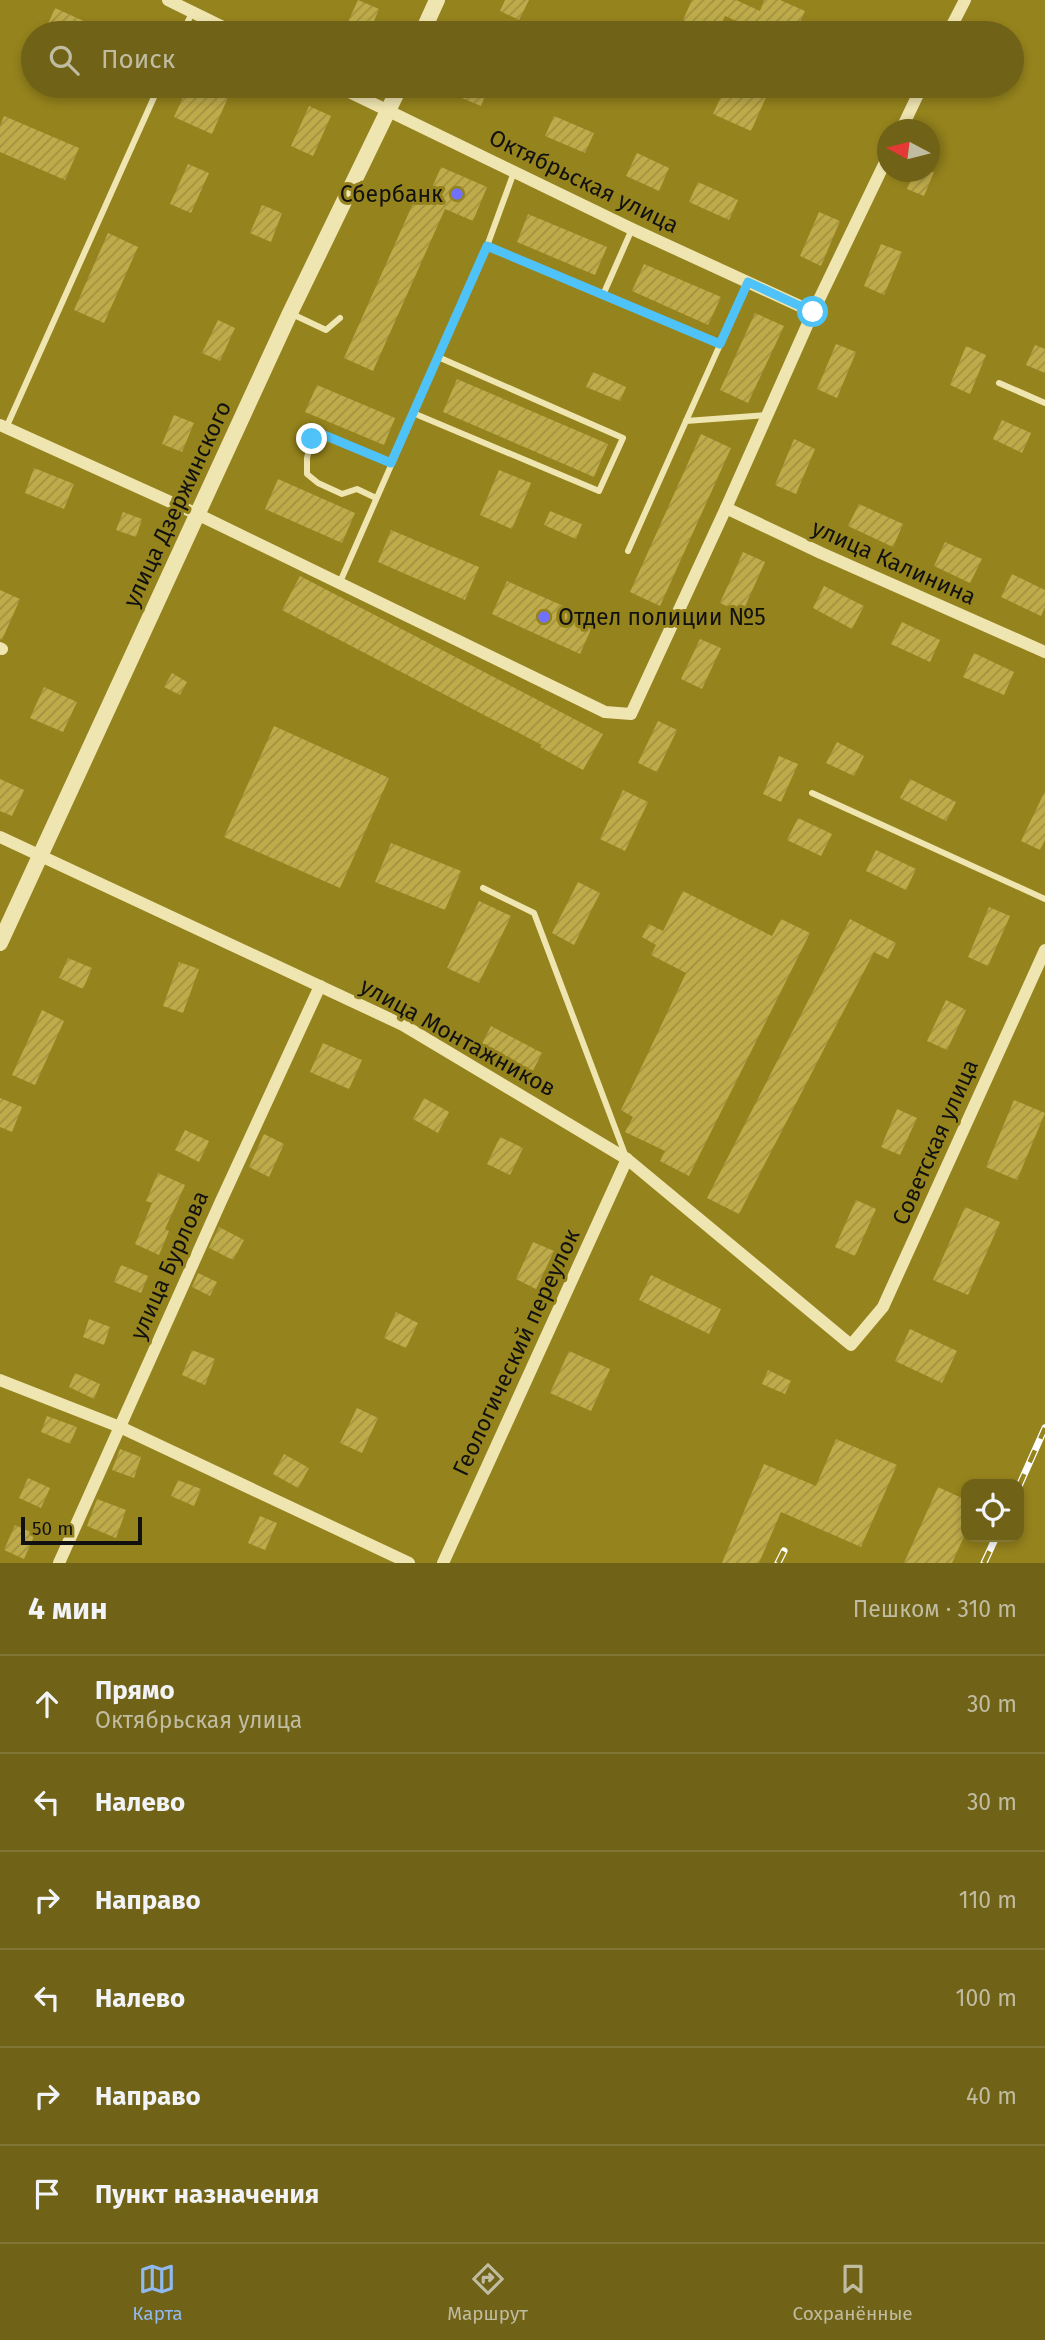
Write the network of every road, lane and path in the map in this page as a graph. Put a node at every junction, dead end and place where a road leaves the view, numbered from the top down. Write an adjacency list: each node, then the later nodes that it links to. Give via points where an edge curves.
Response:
1 (167, 0): 4 (street)
2 (437, 0): 7 (street)
3 (965, 0): 8 (street)
4 (192, 11): 5 (lane); 6 (street)
5 (187, 21)
6 (212, 21)
7 (427, 21)
8 (954, 21)
9 (153, 98): 31 (lane)
10 (361, 98): 13 (street, Октябрьская улица)
11 (394, 98): 13 (street, улица Дзержинского)
12 (916, 98): 14 (street)
13 (388, 112): 15 (street, Октябрьская улица); 22 (street, улица Дзержинского)
14 (906, 119)
15 (515, 171): 17 (street, Октябрьская улица); 18 (lane)
16 (877, 177): 21 (street)
17 (632, 229): 19 (street, Октябрьская улица); 20 (lane)
18 (487, 246): 20 (lane); 25 (lane)
19 (748, 282): 21 (street, Октябрьская улица); 24 (lane)
20 (603, 295): 24 (lane)
21 (813, 312): 29 (street)
22 (290, 313): 23 (lane, via 326,330); 35 (street, улица Дзержинского)
23 (340, 318)
24 (720, 344): 30 (lane)
25 (438, 358): 28 (lane); 28 (lane, via 623,438 599,491)
26 (999, 383): 27 (lane)
27 (1045, 403)
28 (413, 413): 32 (lane)
29 (766, 415): 30 (lane); 34 (street)
30 (686, 421): 36 (lane)
31 (3, 426): 35 (street)
32 (391, 463): 33 (lane); 33 (lane, via 324,435 312,439 307,474 342,494 357,489)
33 (376, 498): 37 (lane)
34 (726, 508): 37 (street, via 631,714 605,712); 38 (street, улица Калинина)
35 (197, 514): 37 (street); 41 (street, улица Дзержинского)
36 (628, 551)
37 (340, 582)
38 (1045, 652)
39 (812, 793): 43 (lane)
40 (0, 837): 41 (street, улица Монтажников)
41 (41, 855): 44 (street, улица Дзержинского); 46 (street, улица Монтажников)
42 (483, 888): 47 (lane, via 534,913)
43 (1045, 899)
44 (0, 943)
45 (1045, 950): 48 (street, Советская улица, via 883,1307)
46 (320, 986): 47 (street, улица Монтажников, via 403,1025); 50 (street, улица Бурлова)
47 (627, 1159): 48 (street, улица Монтажников); 53 (street, Геологический переулок)
48 (851, 1345)
49 (0, 1380): 50 (street)
50 (120, 1427): 51 (street, улица Бурлова); 52 (street)
51 (59, 1563)
52 (409, 1563)
53 (443, 1563)

